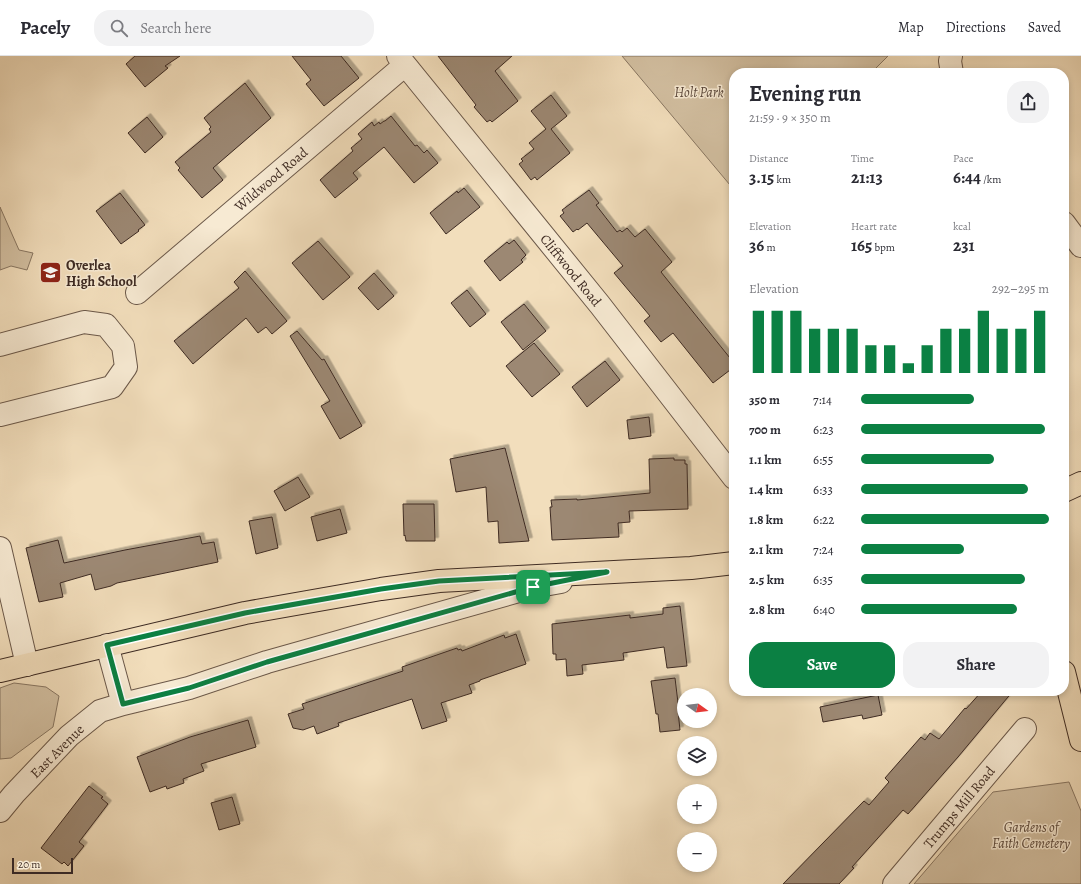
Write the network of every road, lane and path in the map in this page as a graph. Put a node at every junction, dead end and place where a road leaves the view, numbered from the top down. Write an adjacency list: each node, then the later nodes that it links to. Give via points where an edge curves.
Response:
1 (951, 56): 3 (street)
2 (401, 60): 6 (street, Wildwood Road); 9 (street, Cliffwood Road, via 600,305)
3 (951, 68)
4 (1069, 230): 5 (street)
5 (1081, 246)
6 (137, 293)
7 (0, 345): 8 (street, via 84,322 106,325 124,346 126,367 112,387)
8 (0, 415)
9 (729, 472)
10 (1081, 483): 11 (main road)
11 (1069, 489)
12 (0, 548): 16 (street)
13 (729, 564): 14 (main road)
14 (607, 572): 15 (main road, via 439,581 381,589 245,613); 19 (street, East Avenue, via 533,587 267,662 189,688)
15 (107, 645): 16 (main road); 19 (street)
16 (27, 665): 17 (main road)
17 (0, 671)
18 (1069, 692): 21 (main road)
19 (123, 704): 22 (street, East Avenue, via 100,710 69,736)
20 (1025, 729): 23 (street, Trumps Mill Road)
21 (1081, 740)
22 (0, 811)
23 (894, 884)

